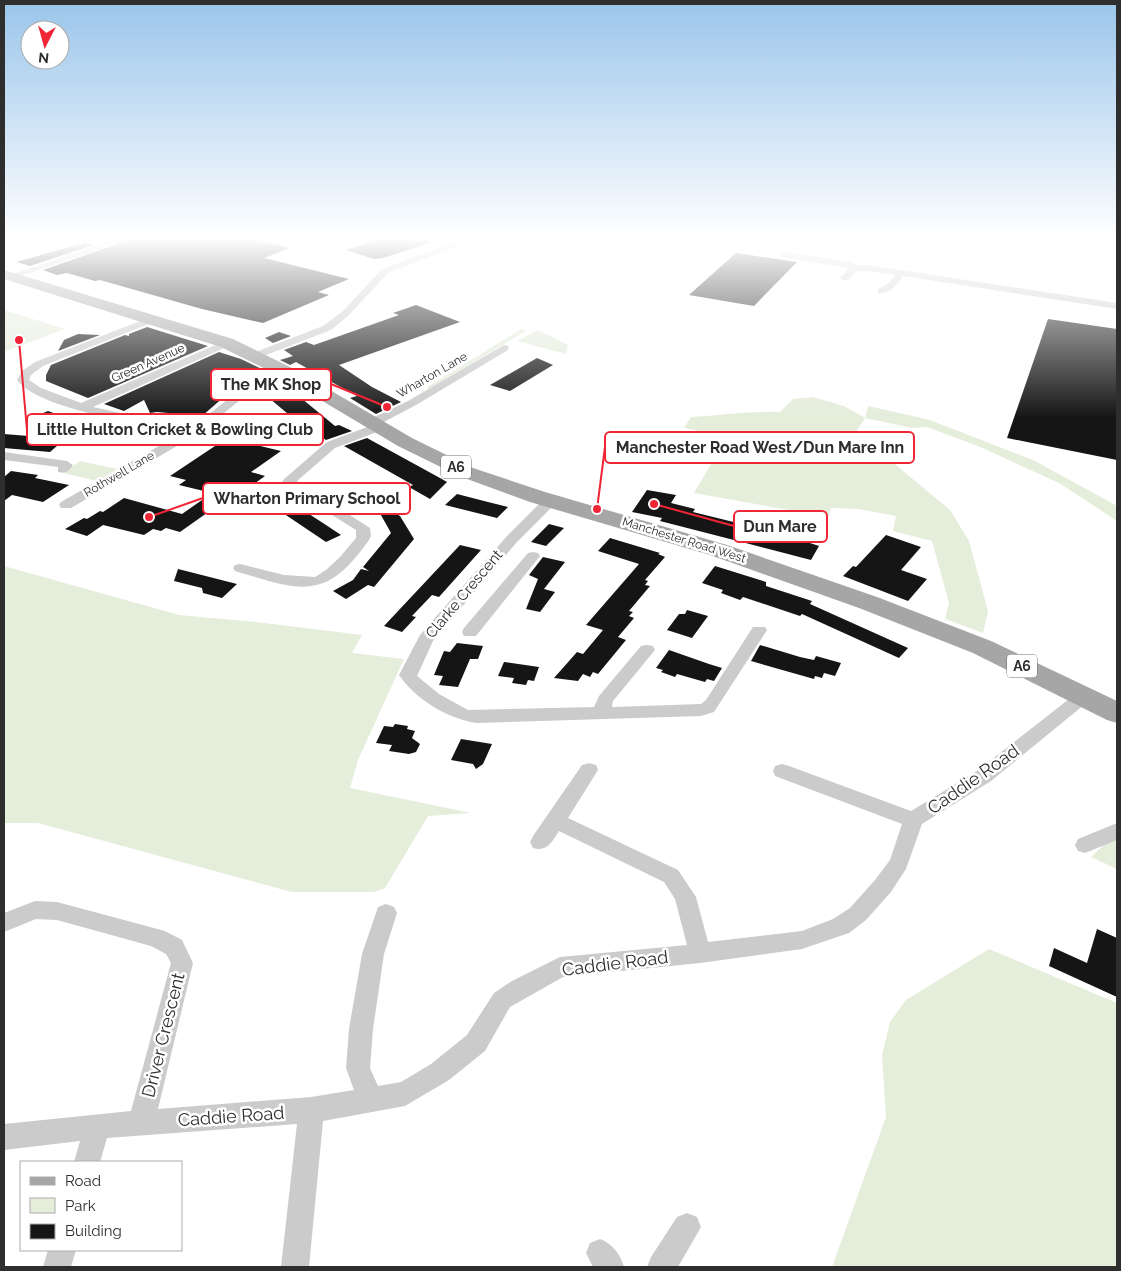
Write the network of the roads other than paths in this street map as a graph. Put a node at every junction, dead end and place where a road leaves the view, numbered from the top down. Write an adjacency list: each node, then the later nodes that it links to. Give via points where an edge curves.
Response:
1 (88, 299): 5 (main road, Manchester Road West / A6)
2 (359, 299): 8 (street, via 328,328)
3 (1073, 299): 4 (street)
4 (1117, 306)
5 (153, 319): 6 (main road, Manchester Road West / A6); 10 (street, via 48,360 26,373 23,380 28,386)
6 (227, 343): 8 (main road, Manchester Road West / A6); 10 (street, Green Avenue)
7 (504, 348): 11 (street, Wharton Lane)
8 (258, 356): 11 (main road, Manchester Road West / A6)
9 (245, 391): 12 (street, Rothwell Lane)
10 (80, 408): 12 (street)
11 (375, 425): 15 (main road, Manchester Road West / A6, via 454,467); 18 (street, Wharton Lane, via 332,445 289,482 363,528 362,540 332,572 321,580 305,583)
12 (197, 429): 16 (street, Rothwell Lane)
13 (4, 456): 14 (street, via 67,465)
14 (62, 469)
15 (550, 500): 19 (street, Clarke Crescent); 21 (main road, Manchester Road West / A6, via 752,561)
16 (66, 505)
17 (532, 556): 20 (street)
18 (240, 568)
19 (473, 584): 20 (street); 26 (street, Clarke Crescent, via 426,639 408,675 418,687 464,715 476,717)
20 (503, 591): 23 (street)
21 (924, 625): 25 (main road, A6, via 982,647)
22 (759, 630): 26 (street, Clarke Crescent, via 708,708)
23 (470, 632)
24 (646, 650): 26 (street, via 605,700)
25 (1084, 696): 27 (main road, A6); 30 (street, Caddie Road, via 984,776)
26 (602, 713)
27 (1117, 713)
28 (589, 770): 31 (street)
29 (782, 771): 30 (street)
30 (914, 820): 37 (street, Caddie Road, via 899,863 858,914 841,926 802,940)
31 (556, 821): 33 (street); 37 (street, via 671,876 685,897)
32 (1117, 831): 34 (street)
33 (540, 842)
34 (1085, 845)
35 (386, 913): 38 (street, via 373,954 361,1029 358,1068)
36 (4, 923): 40 (street, Driver Crescent, via 35,910 57,911 157,938 174,947 182,963)
37 (700, 953): 38 (street, Caddie Road, via 560,967 502,1000 476,1043 440,1072 405,1094)
38 (370, 1100): 39 (street, Caddie Road)
39 (311, 1110): 40 (street, Caddie Road); 47 (street)
40 (141, 1123): 41 (street, Caddie Road)
41 (97, 1126): 42 (street, Caddie Road); 43 (street)
42 (4, 1137)
43 (87, 1161)
44 (688, 1227): 48 (street)
45 (62, 1251): 46 (street)
46 (57, 1267)
47 (295, 1267)
48 (661, 1267)

